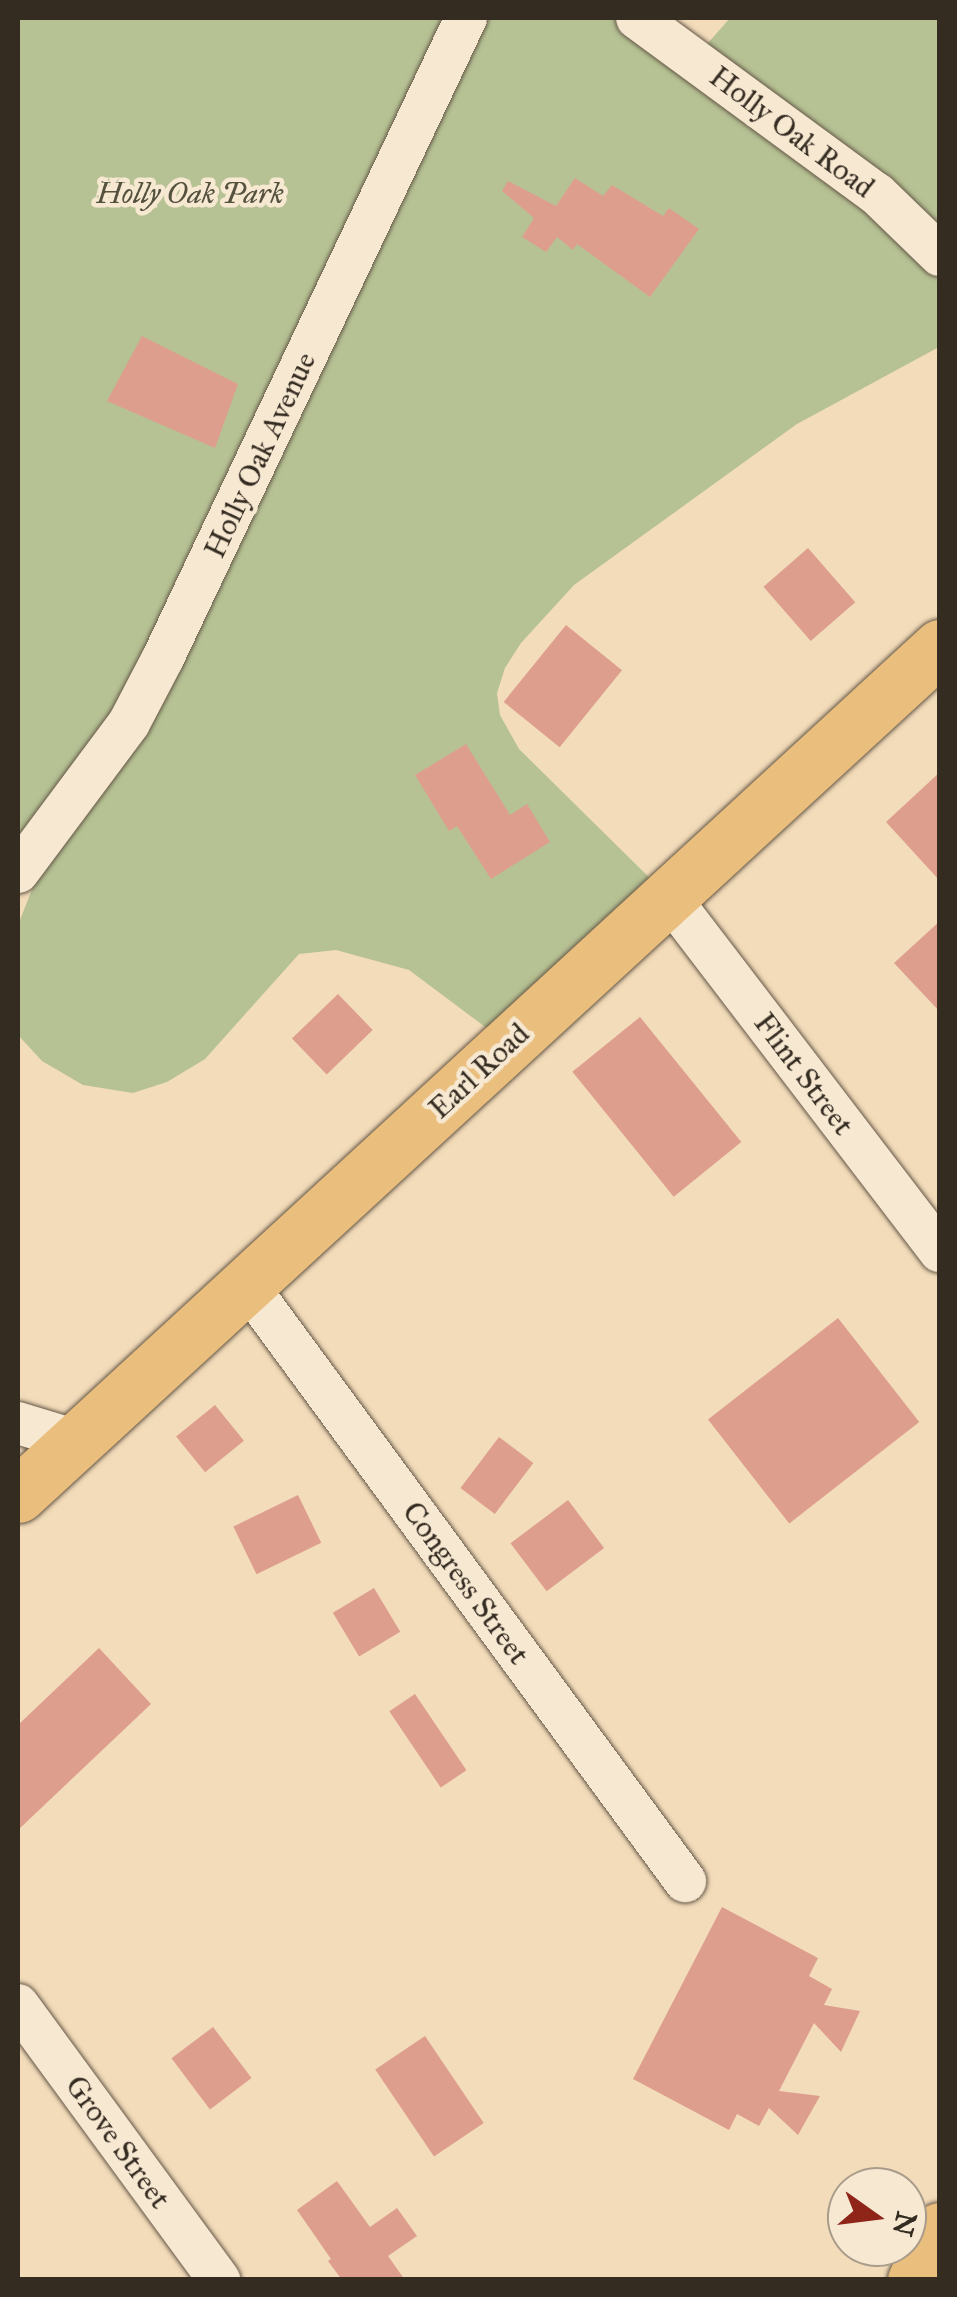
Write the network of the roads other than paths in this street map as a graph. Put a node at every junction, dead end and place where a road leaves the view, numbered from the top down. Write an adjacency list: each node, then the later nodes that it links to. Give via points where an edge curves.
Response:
1 (466, 18): 5 (street, Holly Oak Avenue, via 164,658 129,723)
2 (637, 18): 3 (street, Holly Oak Road, via 877,194)
3 (940, 255)
4 (940, 648): 6 (main road, Earl Road)
5 (18, 872)
6 (669, 897): 7 (street, Flint Street); 8 (main road, Earl Road)
7 (940, 1251)
8 (246, 1285): 10 (main road, Earl Road); 12 (street, Congress Street)
9 (18, 1423): 10 (street)
10 (77, 1441): 11 (main road, Earl Road)
11 (18, 1495)
12 (685, 1881)
13 (18, 2005): 15 (street, Grove Street)
14 (940, 2230): 16 (main road)
15 (220, 2280)
16 (916, 2280)

